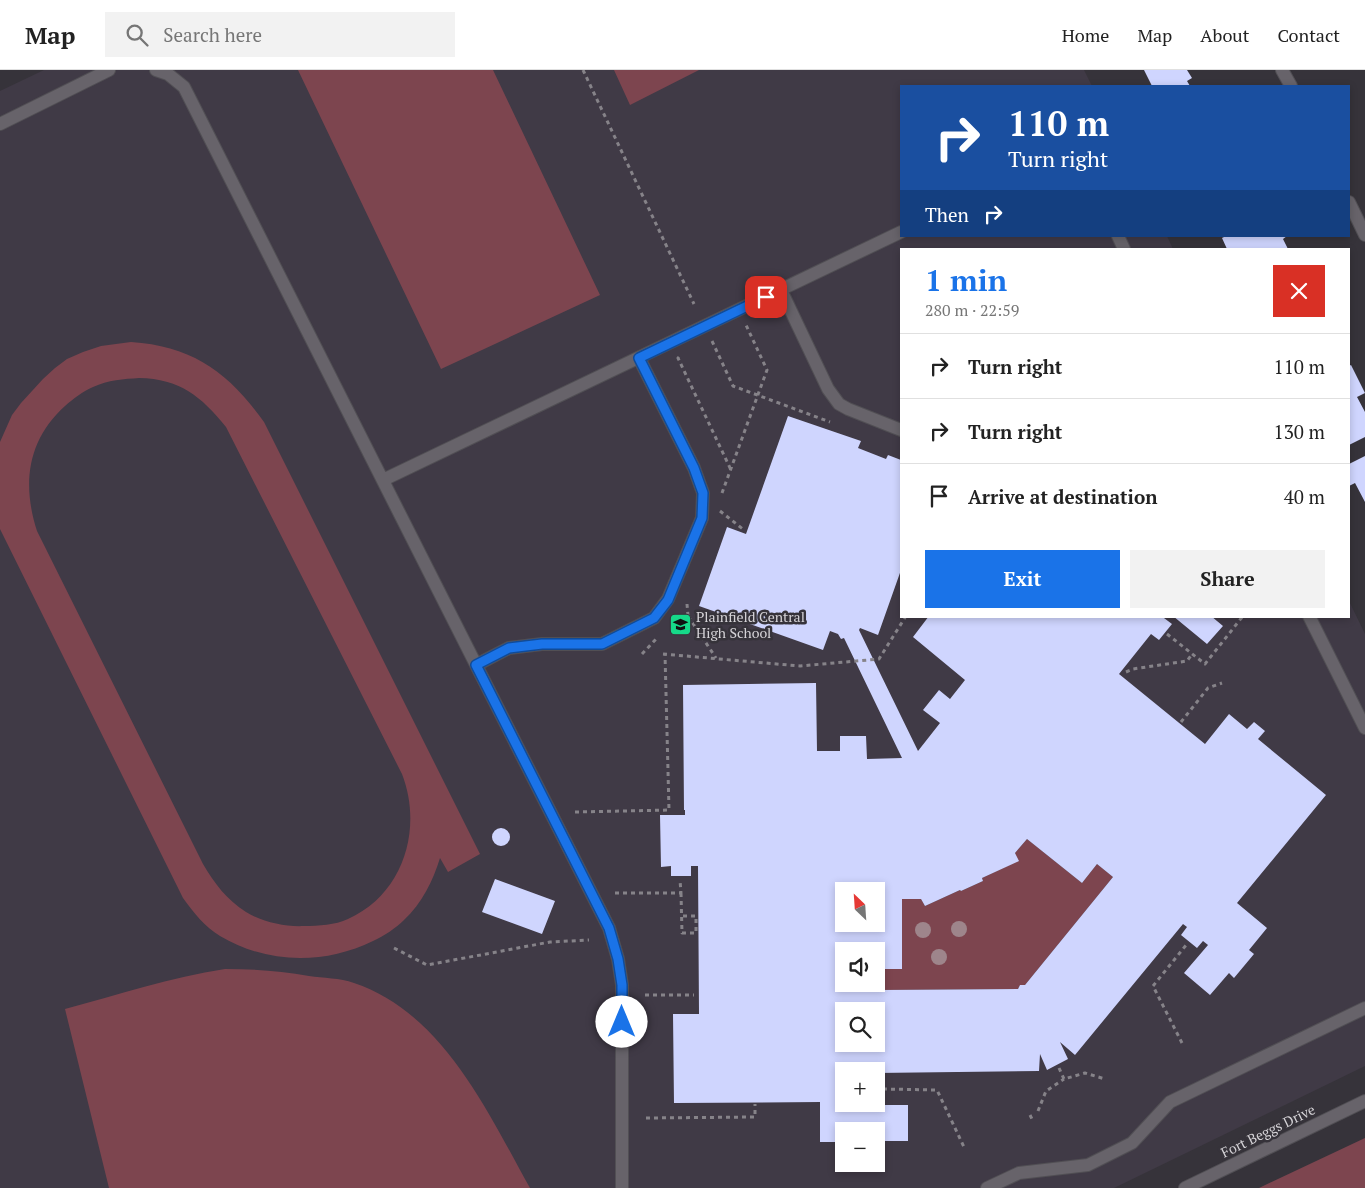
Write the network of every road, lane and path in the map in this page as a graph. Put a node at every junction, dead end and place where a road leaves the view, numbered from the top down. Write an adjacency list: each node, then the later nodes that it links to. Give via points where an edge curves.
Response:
1 (109, 70): 6 (street)
2 (156, 70): 22 (street, via 168,74 184,87)
3 (583, 70): 11 (path)
4 (1282, 70): 5 (street)
5 (1290, 85)
6 (0, 124)
7 (1350, 204): 9 (street)
8 (900, 232): 10 (street)
9 (1365, 235)
10 (781, 290): 17 (street); 20 (street, via 828,389 839,404)
11 (694, 304)
12 (746, 325): 18 (path, via 767,370)
13 (708, 334): 15 (path)
14 (720, 338): 15 (path)
15 (712, 342): 18 (path, via 733,386)
16 (687, 354): 21 (path, via 678,358)
17 (639, 358): 22 (street); 37 (street, via 694,468 703,493 702,518 668,600 654,618 602,644 542,644 509,648)
18 (758, 396): 19 (path); 21 (path)
19 (833, 423)
20 (900, 430)
21 (731, 470): 23 (path)
22 (383, 480): 37 (street)
23 (722, 494)
24 (717, 509): 25 (path)
25 (744, 530)
26 (687, 596): 27 (path)
27 (688, 616): 31 (path); 36 (path)
28 (905, 618): 36 (path, via 879,659 800,666)
29 (1241, 618): 35 (path, via 1205,664)
30 (1310, 618): 41 (street)
31 (668, 626)
32 (662, 633): 34 (path)
33 (1167, 634): 35 (path)
34 (642, 654)
35 (1192, 654): 38 (path, via 1187,661)
36 (716, 659): 42 (path, via 664,654 669,810)
37 (476, 665): 65 (street, via 609,928 618,959 622,985)
38 (1126, 672)
39 (1222, 683): 40 (path, via 1208,688)
40 (1181, 722)
41 (1365, 728)
42 (575, 812)
43 (680, 880): 45 (path)
44 (615, 893): 45 (path)
45 (681, 893): 46 (path)
46 (682, 916): 46 (path, via 682,933 696,932 696,916)
47 (589, 940): 49 (path, via 550,942 427,965)
48 (1187, 944): 53 (path, via 1153,986)
49 (394, 948)
50 (645, 995): 51 (path)
51 (694, 995)
52 (1365, 1008): 66 (street, via 1170,1102 1132,1143 1088,1165 1018,1173)
53 (1182, 1043)
54 (1059, 1068): 55 (path)
55 (1064, 1079): 56 (path, via 1085,1073); 60 (path, via 1046,1091)
56 (1105, 1079)
57 (885, 1089): 64 (path, via 937,1090)
58 (1365, 1101): 67 (street, Fort Beggs Drive)
59 (755, 1104): 62 (path, via 755,1117)
60 (1038, 1111)
61 (1030, 1115): 63 (path)
62 (646, 1118)
63 (1032, 1119)
64 (964, 1146)
65 (622, 1188)
66 (987, 1188)
67 (1185, 1188)

